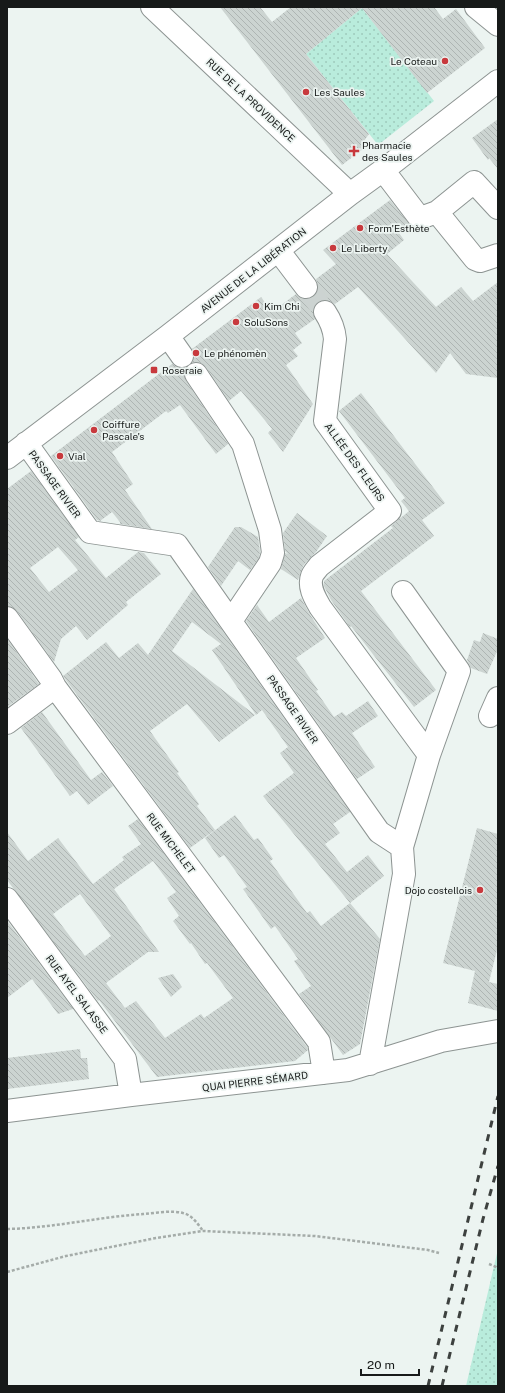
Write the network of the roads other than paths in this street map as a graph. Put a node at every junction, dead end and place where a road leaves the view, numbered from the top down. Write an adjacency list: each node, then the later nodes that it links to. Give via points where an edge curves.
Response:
1 (152, 7): 6 (street, RUE DE LA PROVIDENCE)
2 (476, 7): 3 (street)
3 (498, 24)
4 (498, 81): 5 (street, AVENUE DE LA LIBÉRATION)
5 (383, 170): 6 (street, AVENUE DE LA LIBÉRATION); 8 (street, via 418,216 423,217)
6 (350, 194): 9 (street, AVENUE DE LA LIBÉRATION)
7 (498, 208): 8 (street, via 474,182)
8 (437, 212): 10 (street, via 475,259 480,261)
9 (278, 250): 11 (street); 13 (street, AVENUE DE LA LIBÉRATION)
10 (498, 255)
11 (306, 287)
12 (325, 312): 23 (street, ALLÉE DES FLEURS, via 334,327 335,339 325,421 390,511 319,566 312,577 313,594)
13 (168, 336): 14 (street); 16 (street, AVENUE DE LA LIBÉRATION)
14 (182, 356)
15 (196, 374): 20 (street, via 243,444 270,530 273,553 270,564)
16 (26, 444): 17 (street, AVENUE DE LA LIBÉRATION); 20 (street, PASSAGE RIVIER, via 90,532 177,545)
17 (7, 458)
18 (403, 592): 23 (street, via 459,671)
19 (7, 618): 21 (street, RUE MICHELET)
20 (231, 621): 24 (street, PASSAGE RIVIER, via 379,832)
21 (55, 687): 22 (street); 28 (street, RUE MICHELET, via 320,1042)
22 (7, 723)
23 (429, 755): 24 (street)
24 (402, 847): 27 (street, via 404,874)
25 (7, 900): 29 (street, RUE AYEL SALASSE, via 125,1059)
26 (498, 1031): 27 (street, QUAI PIERRE SÉMARD, via 441,1041)
27 (370, 1064): 28 (street, QUAI PIERRE SÉMARD)
28 (324, 1073): 29 (street, QUAI PIERRE SÉMARD)
29 (131, 1095): 30 (street, QUAI PIERRE SÉMARD)
30 (7, 1111)

